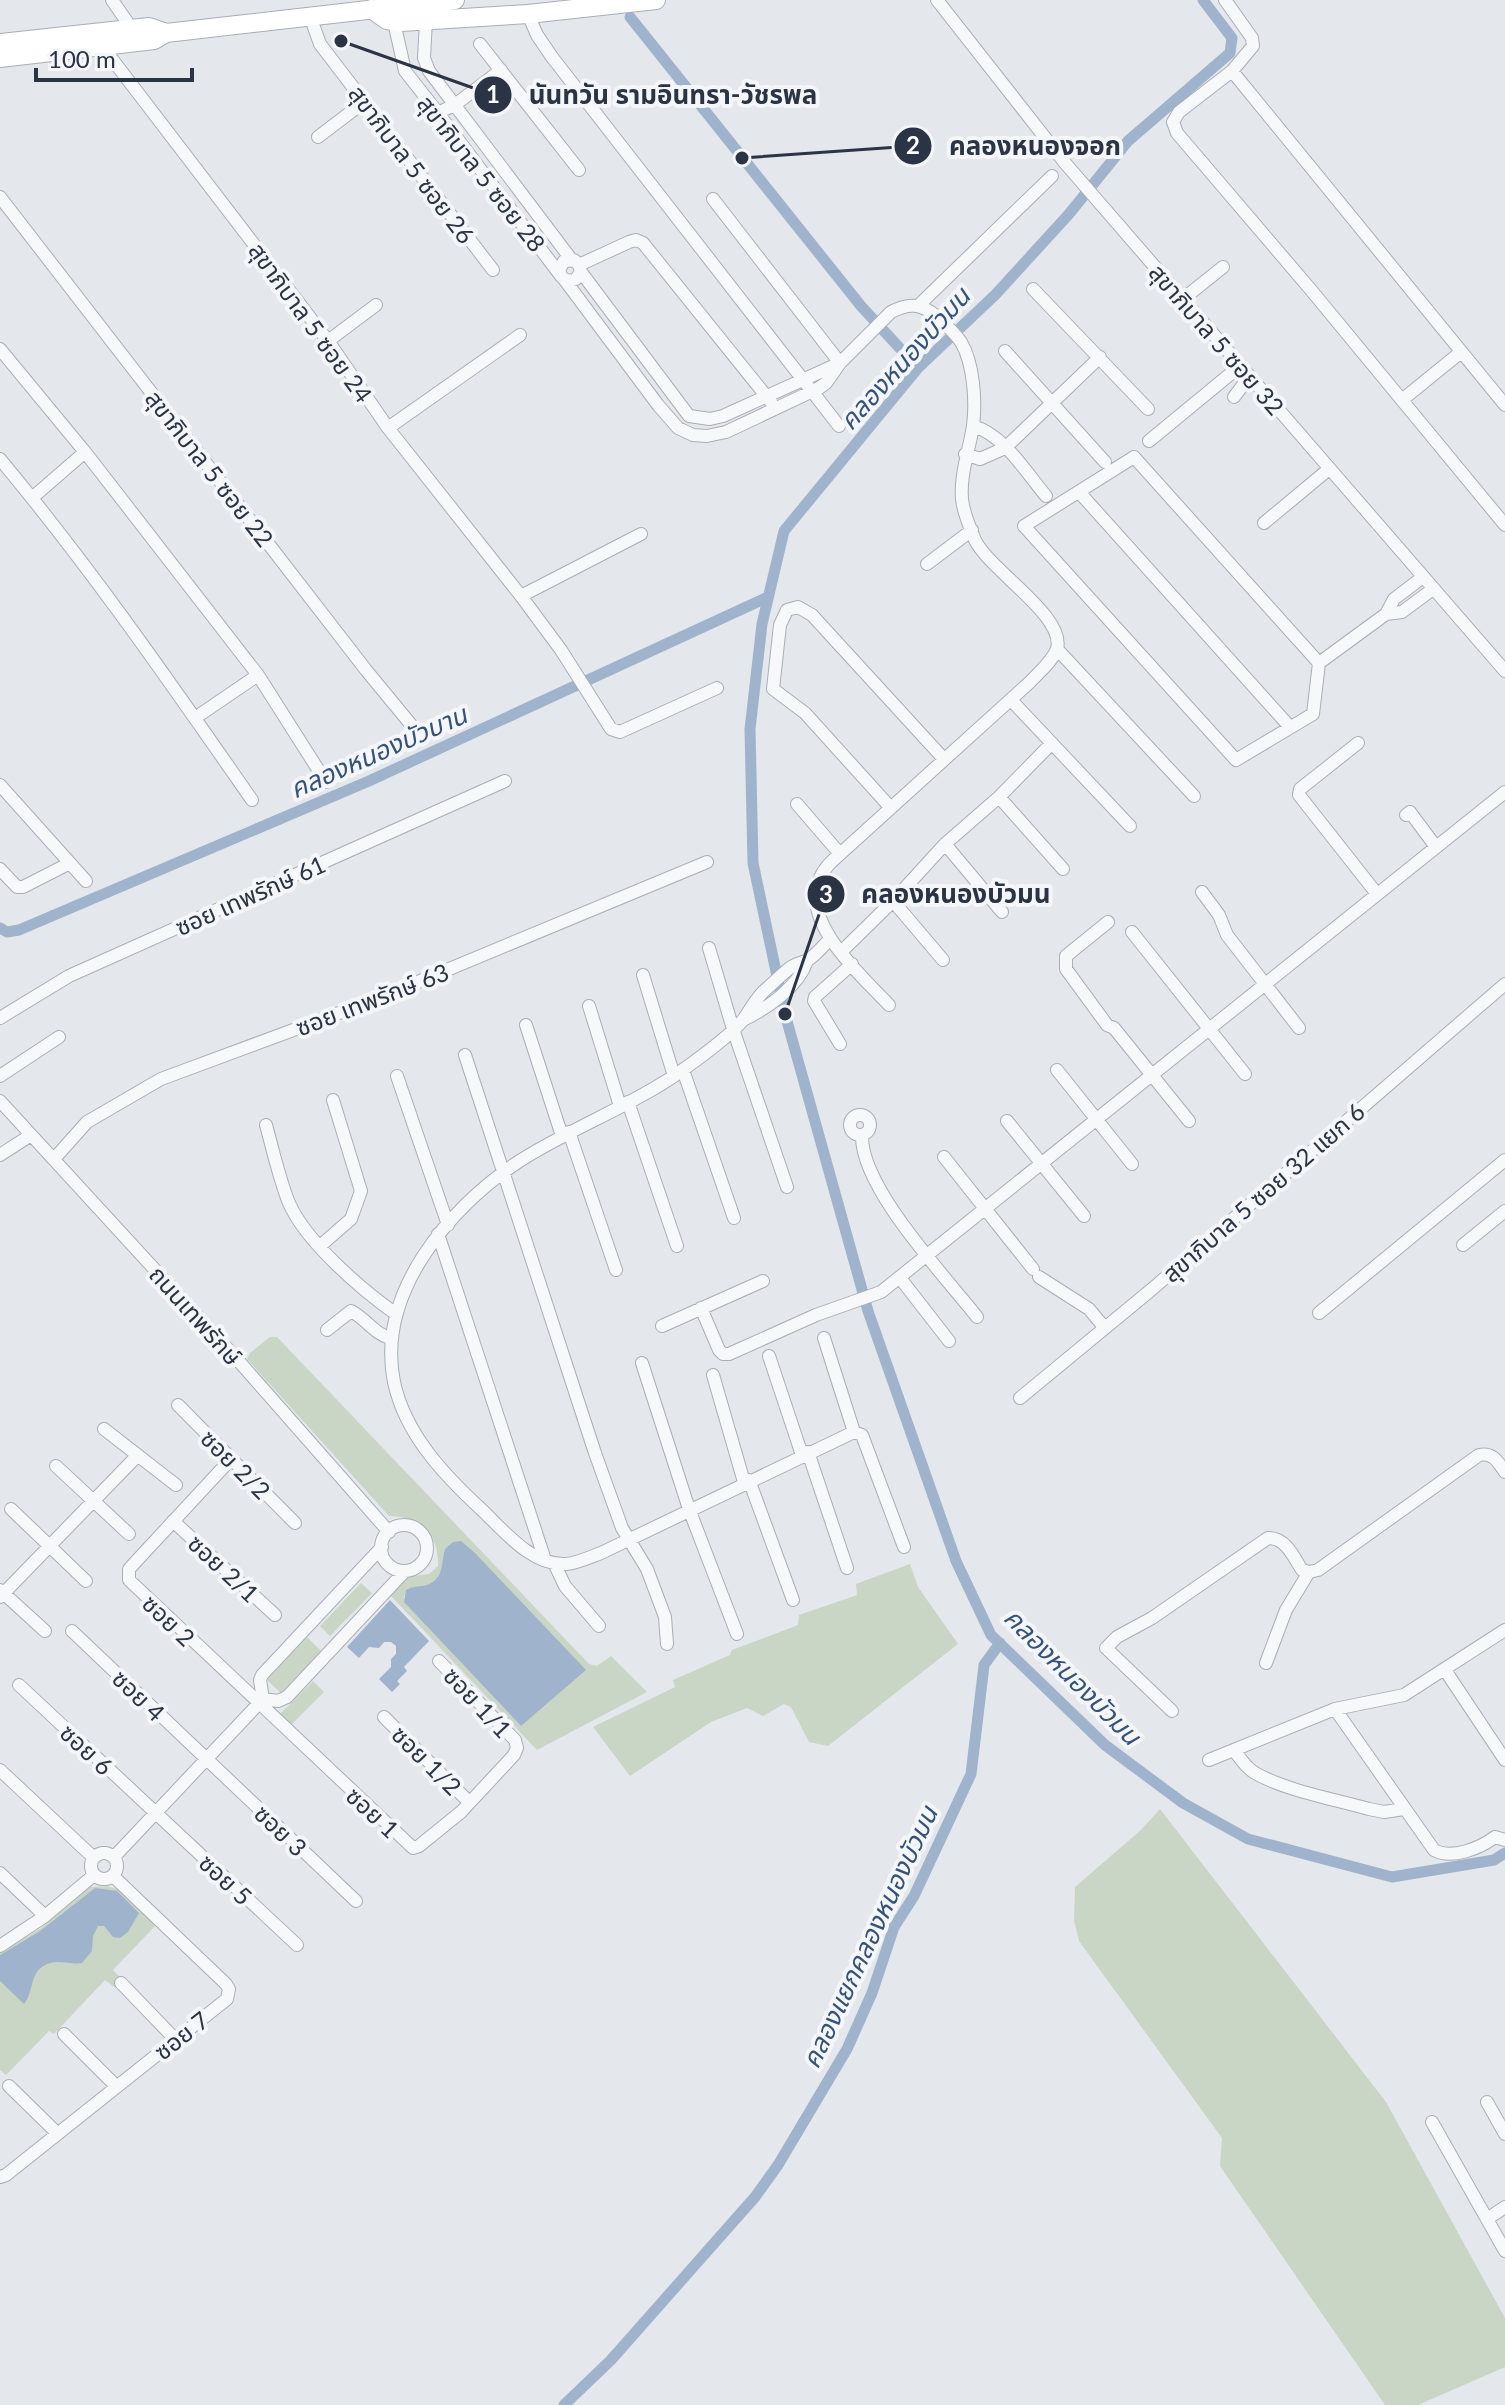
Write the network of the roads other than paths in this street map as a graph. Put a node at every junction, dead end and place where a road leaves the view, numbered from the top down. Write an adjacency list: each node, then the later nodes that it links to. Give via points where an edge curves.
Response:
1 (112, 0): 10 (street)
2 (455, 0): 6 (main road)
3 (656, 0): 7 (main road)
4 (937, 0): 31 (street, สุขาภิบาล 5 ซอย 32, via 1082,183)
5 (1225, 0): 17 (street, via 1254,43)
6 (364, 9): 8 (main road); 9 (main road); 20 (street, สุขาภิบาล 5 ซอย 28)
7 (528, 14): 9 (main road); 43 (street, via 552,57)
8 (310, 16): 11 (main road); 18 (street, สุขาภิบาล 5 ซอย 26, via 320,44)
9 (426, 20): 19 (street, สุขาภิบาล 5 ซอย 28, via 424,58)
10 (132, 29): 11 (main road); 12 (main road)
11 (166, 33): 14 (main road, via 154,40)
12 (0, 43)
13 (480, 44): 16 (street)
14 (102, 46): 15 (main road); 35 (street, สุขาภิบาล 5 ซอย 24)
15 (0, 58)
16 (501, 70): 19 (street); 22 (street)
17 (1232, 71): 38 (street); 49 (street, via 1179,112 1173,122 1177,133)
18 (364, 102): 21 (street); 28 (street, สุขาภิบาล 5 ซอย 26)
19 (456, 104): 20 (street); 26 (street, สุขาภิบาล 5 ซอย 28)
20 (438, 113): 29 (street, สุขาภิบาล 5 ซอย 28)
21 (318, 137)
22 (579, 170)
23 (1052, 176): 33 (street)
24 (0, 197): 85 (street, สุขาภิบาล 5 ซอย 22)
25 (713, 199): 40 (street)
26 (577, 265): 29 (street, via 574,280); 46 (street, สุขาภิบาล 5 ซอย 28); 47 (street, via 629,242 643,243)
27 (1223, 267): 31 (street)
28 (493, 270)
29 (562, 278): 51 (street, สุขาภิบาล 5 ซอย 28)
30 (1033, 289): 39 (street)
31 (1183, 299): 42 (street, สุขาภิบาล 5 ซอย 32)
32 (376, 305): 35 (street)
33 (919, 305): 40 (street, via 900,307); 56 (street, via 960,341 972,384)
34 (520, 335): 57 (street)
35 (328, 341): 57 (street, สุขาภิบาล 5 ซอย 24)
36 (0, 349): 60 (street)
37 (1005, 351): 50 (street)
38 (1461, 352): 49 (street); 52 (street)
39 (1100, 357): 50 (street); 54 (street)
40 (840, 363): 41 (street); 44 (street)
41 (817, 371): 43 (street); 44 (street)
42 (1244, 372): 48 (street); 58 (street); 64 (street, สุขาภิบาล 5 ซอย 32)
43 (803, 380): 45 (street); 47 (street)
44 (826, 383): 45 (street, สุขาภิบาล 5 ซอย 28)
45 (811, 392): 53 (street, สุขาภิบาล 5 ซอย 28); 55 (street)
46 (671, 393): 47 (street, สุขาภิบาล 5 ซอย 28, via 689,416 699,419 723,416); 51 (street)
47 (768, 397): 53 (street)
48 (1234, 397)
49 (1402, 400): 69 (street)
50 (1052, 403): 59 (street); 63 (street)
51 (658, 405): 53 (street, สุขาภิบาล 5 ซอย 28, via 678,428 707,436)
52 (1505, 405)
53 (775, 409)
54 (1148, 409)
55 (839, 426)
56 (973, 426): 59 (street, via 987,430); 61 (street)
57 (388, 428): 75 (street, สุขาภิบาล 5 ซอย 24)
58 (1149, 441)
59 (1005, 448): 61 (street, via 980,459); 66 (street)
60 (85, 452): 67 (street); 80 (street)
61 (965, 454): 70 (street, via 962,500)
62 (0, 459): 67 (street)
63 (1105, 462)
64 (1329, 469): 68 (street); 73 (street, สุขาภิบาล 5 ซอย 32)
65 (1079, 492): 78 (street, via 1134,457); 84 (street); 84 (street, via 1024,526 1236,760)
66 (1046, 496)
67 (32, 498): 83 (street)
68 (1264, 523)
69 (1505, 525)
70 (972, 530): 72 (street); 77 (street, via 986,558 1049,619)
71 (641, 534): 75 (street)
72 (927, 564)
73 (1423, 577): 74 (street, สุขาภิบาล 5 ซอย 32); 76 (street, via 1394,599)
74 (1433, 589): 76 (street, via 1402,612); 79 (street, สุขาภิบาล 5 ซอย 32)
75 (521, 596): 81 (street, สุขาภิบาล 5 ซอย 24, via 611,729 620,732)
76 (1386, 614): 78 (street)
77 (1057, 649): 82 (street); 93 (street)
78 (1319, 663): 84 (street, via 1313,714)
79 (1505, 671)
80 (258, 675): 83 (street); 90 (street)
81 (717, 688)
82 (1011, 700): 86 (street); 88 (street)
83 (195, 718): 95 (street)
84 (1290, 727)
85 (422, 738)
86 (1052, 743): 94 (street); 99 (street)
87 (1358, 743): 109 (street, via 1299,795)
88 (943, 758): 97 (street); 97 (street, via 812,615 798,607 787,610 780,625 773,689 805,713)
89 (505, 781): 124 (street, ซอย เทพรักษ์ 61, via 69,976)
90 (326, 782)
91 (0, 785): 104 (street)
92 (1505, 792): 101 (street)
93 (1194, 796)
94 (999, 797): 100 (street); 106 (street)
95 (252, 800)
96 (797, 804): 102 (street)
97 (890, 807): 102 (street)
98 (1406, 815): 101 (street, via 1410,812)
99 (1130, 826)
100 (945, 844): 110 (street); 111 (street)
101 (1436, 847): 109 (street)
102 (840, 854): 114 (street, via 824,869 816,888 819,915)
103 (707, 862): 150 (street, ซอย เทพรักษ์ 63, via 377,999 161,1079 87,1122)
104 (70, 863): 105 (street, via 23,887); 107 (street)
105 (0, 869)
106 (1063, 869)
107 (86, 881)
108 (1202, 892): 120 (street)
109 (1377, 894): 120 (street)
110 (893, 901): 116 (street); 117 (street)
111 (1002, 912)
112 (1108, 922): 134 (street, via 1066,956 1066,969)
113 (1132, 932): 128 (street)
114 (830, 939): 116 (street); 126 (street, via 807,961 795,964 789,978 769,996 751,1003)
115 (709, 948): 126 (street)
116 (841, 952): 118 (street)
117 (943, 960)
118 (852, 964): 122 (street); 130 (street, via 814,1001)
119 (643, 975): 133 (street)
120 (1264, 984): 127 (street); 128 (street)
121 (1503, 991): 173 (street, สุขาภิบาล 5 ซอย 32 แยก 6)
122 (889, 1005)
123 (589, 1006): 140 (street)
124 (0, 1018)
125 (526, 1025): 145 (street)
126 (738, 1025): 133 (street); 155 (street)
127 (1299, 1028)
128 (1208, 1029): 134 (street); 135 (street)
129 (59, 1037): 136 (street)
130 (840, 1044)
131 (465, 1055): 154 (street)
132 (1057, 1070): 141 (street)
133 (679, 1073): 140 (street); 159 (street)
134 (1152, 1074): 141 (street); 143 (street)
135 (1245, 1074)
136 (0, 1076)
137 (397, 1076): 160 (street)
138 (333, 1100): 162 (street, via 361,1191 351,1219)
139 (0, 1101): 146 (street, ถนนเทพรักษ์)
140 (624, 1104): 145 (street); 163 (street)
141 (1096, 1119): 152 (street); 153 (street)
142 (1007, 1121): 152 (street)
143 (1189, 1121)
144 (266, 1125): 162 (street, via 289,1204)
145 (566, 1134): 154 (street); 165 (street)
146 (31, 1135): 148 (street); 150 (street, ถนนเทพรักษ์)
147 (862, 1135): 164 (street, via 861,1146 887,1203)
148 (0, 1155)
149 (944, 1157): 156 (street)
150 (54, 1159): 197 (street, ถนนเทพรักษ์)
151 (1505, 1160): 169 (street)
152 (1042, 1163): 156 (street); 158 (street)
153 (1132, 1164)
154 (505, 1172): 160 (street); 199 (street, via 595,1453)
155 (787, 1187)
156 (984, 1209): 164 (street); 173 (street, via 1036,1273 1089,1309)
157 (1505, 1211): 161 (street)
158 (1084, 1216)
159 (734, 1218)
160 (443, 1229): 170 (street, via 421,1257); 203 (street)
161 (1463, 1245)
162 (320, 1246): 170 (street)
163 (677, 1246)
164 (928, 1255): 166 (street); 171 (street)
165 (616, 1270)
166 (900, 1278): 168 (street, via 875,1294 729,1354 719,1350); 177 (street)
167 (763, 1281): 168 (street)
168 (701, 1308): 172 (street)
169 (1319, 1313)
170 (396, 1314): 176 (street)
171 (977, 1317)
172 (662, 1326)
173 (1104, 1327): 181 (street, สุขาภิบาล 5 ซอย 32 แยก 6)
174 (327, 1330): 176 (street, via 351,1311)
175 (824, 1338): 184 (street)
176 (392, 1339): 203 (street, via 394,1383 425,1449 514,1540)
177 (949, 1341)
178 (769, 1356): 185 (street)
179 (642, 1363): 194 (street)
180 (713, 1375): 190 (street)
181 (1020, 1398)
182 (178, 1405): 187 (street, ซอย 2/2)
183 (104, 1429): 186 (street)
184 (854, 1432): 185 (street); 202 (street, via 862,1435)
185 (805, 1454): 190 (street); 204 (street)
186 (138, 1455): 191 (street); 192 (street)
187 (231, 1459): 195 (street, ซอย 2); 196 (street, ซอย 2/2)
188 (56, 1466): 192 (street)
189 (1505, 1472): 206 (street, via 1492,1456 1479,1455)
190 (747, 1481): 194 (street); 209 (street)
191 (176, 1485)
192 (94, 1501): 198 (street); 200 (street)
193 (11, 1509): 200 (street)
194 (689, 1509): 199 (street); 215 (street)
195 (173, 1521): 210 (street, ซอย 2/1); 221 (street, ซอย 2, via 129,1569 129,1580)
196 (295, 1523)
197 (389, 1532): 201 (street); 205 (street, via 409,1526 425,1539 424,1560)
198 (129, 1534)
199 (630, 1538): 203 (street, via 577,1562); 216 (street, via 665,1617)
200 (50, 1546): 207 (street); 208 (street)
201 (382, 1547): 205 (street, via 391,1567); 221 (street, via 262,1675)
202 (904, 1547)
203 (550, 1561): 211 (street)
204 (847, 1568)
205 (405, 1571): 221 (street, via 287,1697)
206 (1309, 1572): 218 (street, via 1286,1610); 223 (street, via 1302,1570 1285,1543 1268,1538 1106,1648)
207 (86, 1581)
208 (1, 1594): 213 (street)
209 (793, 1600)
210 (275, 1615)
211 (599, 1626)
212 (1505, 1630): 219 (street)
213 (45, 1631)
214 (72, 1631): 227 (street, ซอย 4)
215 (737, 1634)
216 (667, 1644)
217 (439, 1661): 225 (street, ซอย 1/1)
218 (1266, 1663)
219 (1445, 1670): 222 (street, via 1404,1695); 229 (street)
220 (19, 1685): 233 (street, ซอย 6)
221 (260, 1701): 227 (street); 231 (street, ซอย 1, via 413,1848)
222 (1335, 1709): 226 (street); 232 (street)
223 (1172, 1711)
224 (384, 1717): 231 (street, ซอย 1/2)
225 (517, 1743): 231 (street, ซอย 1, via 514,1755)
226 (1234, 1750): 228 (street); 232 (street, via 1253,1772 1274,1781 1369,1809)
227 (206, 1759): 233 (street); 240 (street, ซอย 3)
228 (1209, 1760)
229 (1505, 1760)
230 (0, 1770): 236 (street)
231 (469, 1802)
232 (1404, 1809): 234 (street, via 1442,1855 1482,1847 1495,1837)
233 (155, 1813): 235 (street); 242 (street, ซอย 5)
234 (1505, 1840)
235 (114, 1857): 236 (street, via 104,1853); 239 (street, via 118,1864)
236 (94, 1858): 238 (street)
237 (0, 1873): 241 (street)
238 (94, 1875): 239 (street); 241 (street)
239 (113, 1876): 246 (street, ซอย 7, via 229,1989 227,1999)
240 (356, 1901)
241 (45, 1916): 243 (street)
242 (297, 1945)
243 (0, 1946)
244 (121, 1983): 246 (street)
245 (64, 2034): 248 (street)
246 (175, 2039): 248 (street, ซอย 7)
247 (9, 2086): 251 (street)
248 (116, 2086): 251 (street, ซอย 7)
249 (1487, 2102): 252 (street)
250 (1432, 2122): 255 (street)
251 (57, 2133): 253 (street, ซอย 7)
252 (1505, 2134)
253 (0, 2177)
254 (1505, 2207): 255 (street)
255 (1487, 2219): 256 (street)
256 (1505, 2251)

